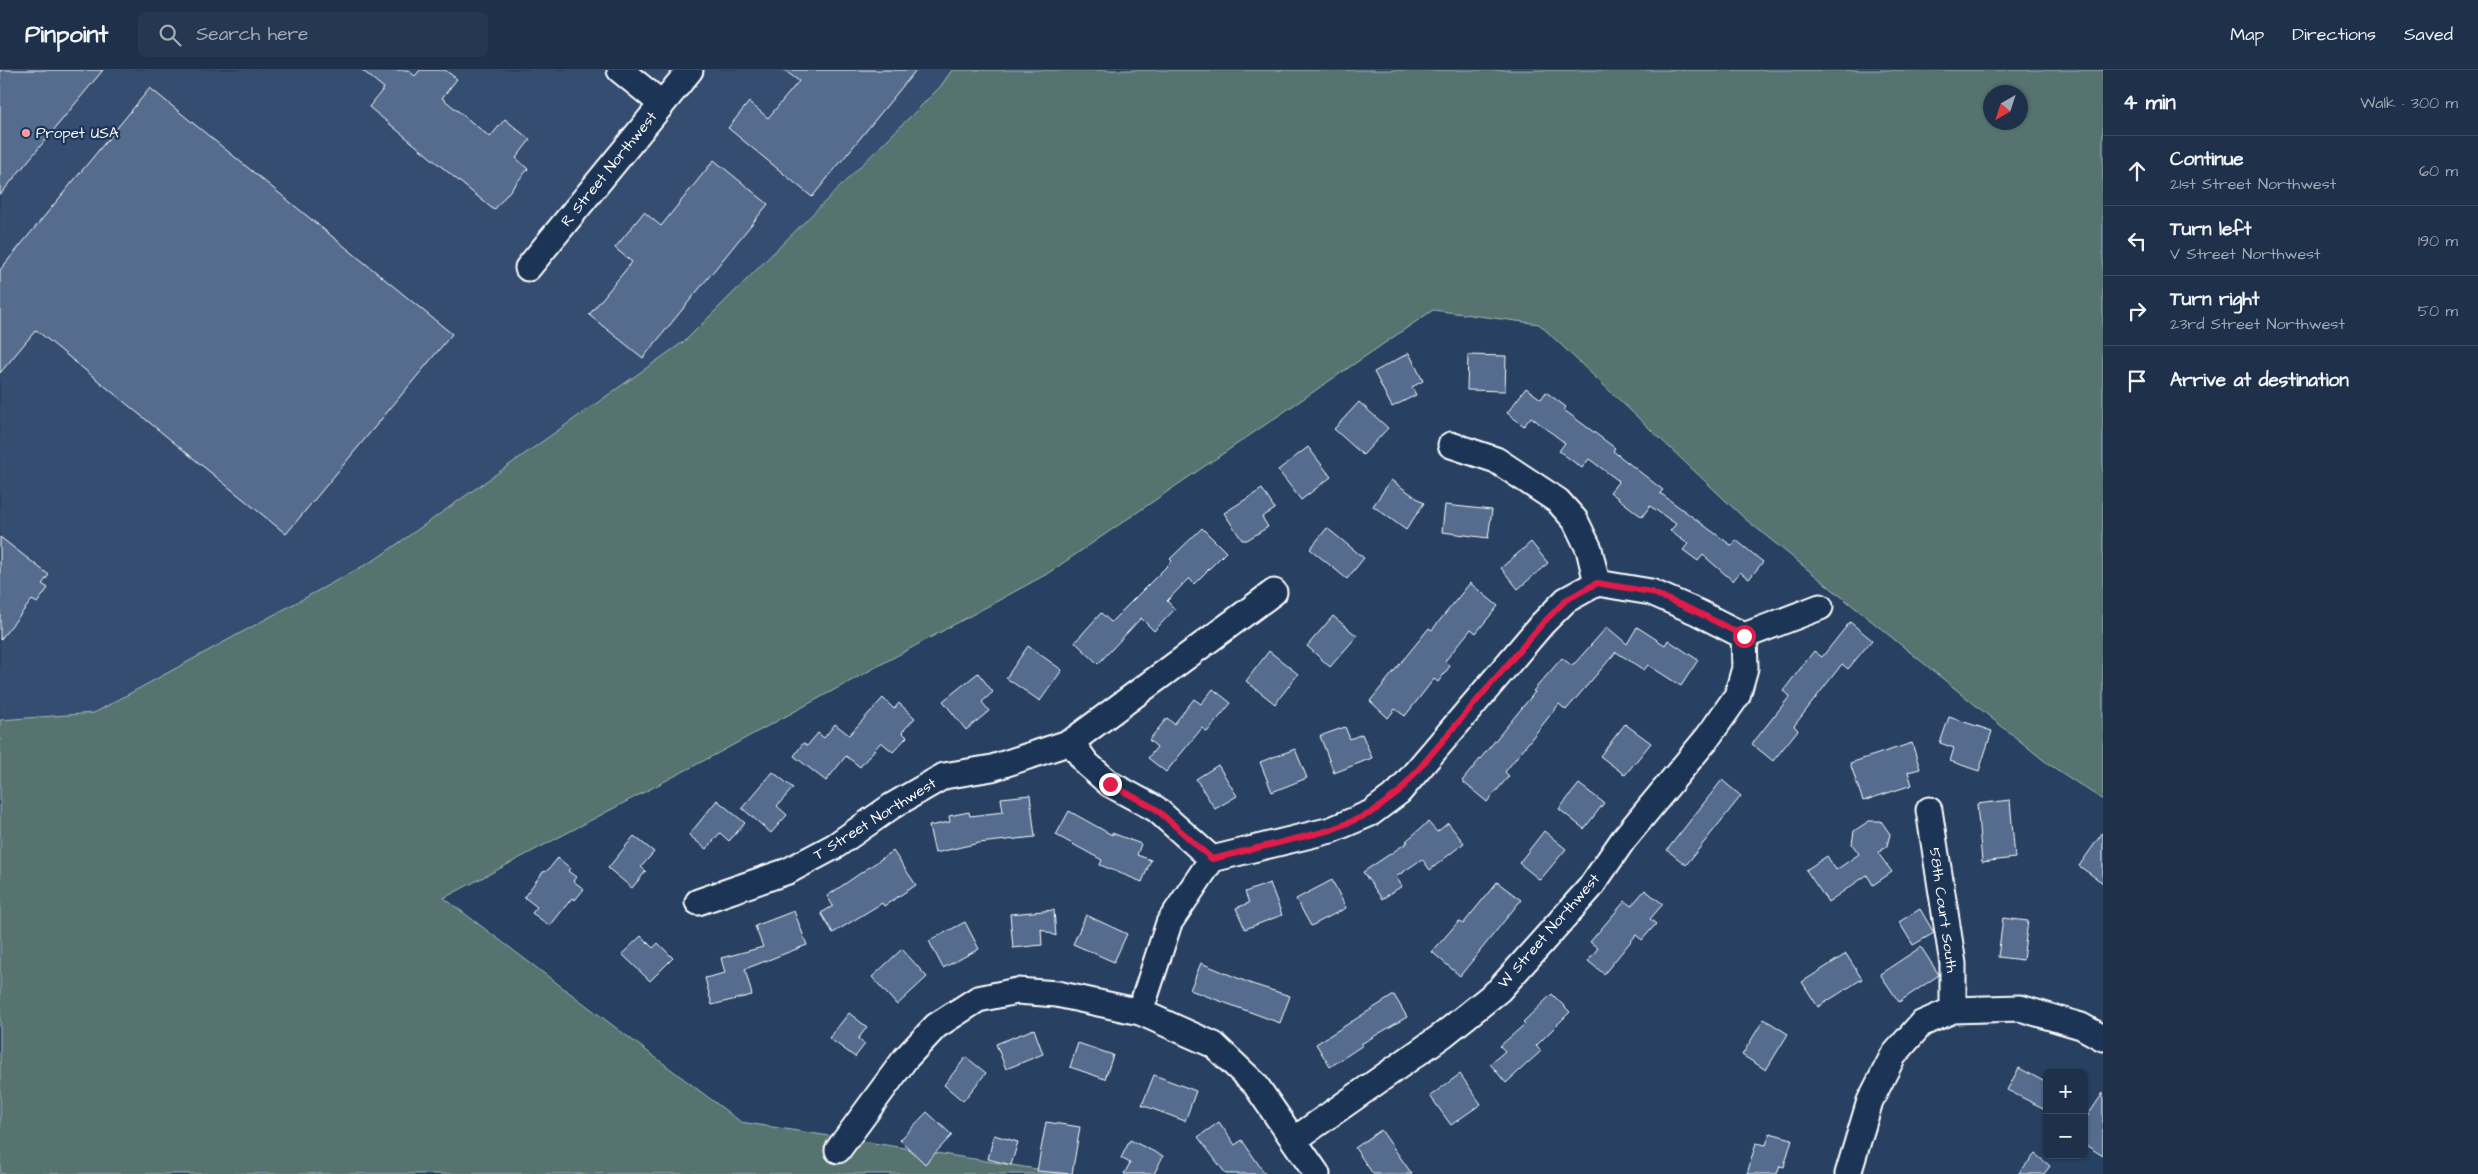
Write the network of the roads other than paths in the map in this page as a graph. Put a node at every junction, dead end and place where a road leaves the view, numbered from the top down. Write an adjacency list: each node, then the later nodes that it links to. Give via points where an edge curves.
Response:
1 (620, 70): 3 (street)
2 (690, 70): 3 (street, R Street Northwest)
3 (662, 104): 4 (street, R Street Northwest)
4 (528, 268)
5 (1451, 445): 6 (street, via 1496,460 1558,501 1576,520 1589,549)
6 (1597, 583): 9 (street, via 1651,592); 12 (street, via 1566,600 1542,624 1399,792 1371,813 1331,830)
7 (1274, 592): 10 (street, T Street Northwest)
8 (1820, 607): 9 (street)
9 (1744, 636): 17 (street, W Street Northwest, via 1745,668 1737,696 1708,737 1623,840 1590,888 1499,990 1443,1035)
10 (1071, 742): 12 (street, via 1087,764 1110,784 1156,809); 13 (street, T Street Northwest, via 992,768 944,776 892,806 835,846 788,871)
11 (1929, 810): 14 (street, 58th Court South, via 1953,964)
12 (1212, 859): 15 (street, via 1169,923)
13 (698, 902)
14 (1953, 1010): 16 (street, via 2020,1008 2081,1026); 20 (street, via 1921,1024 1893,1056 1870,1101)
15 (1140, 1012): 17 (street, via 1214,1045 1255,1084); 18 (street, via 1056,994 1017,991 978,999 936,1026 905,1059)
16 (2103, 1038)
17 (1294, 1140): 19 (street)
18 (838, 1150)
19 (1317, 1174)
20 (1848, 1174)

